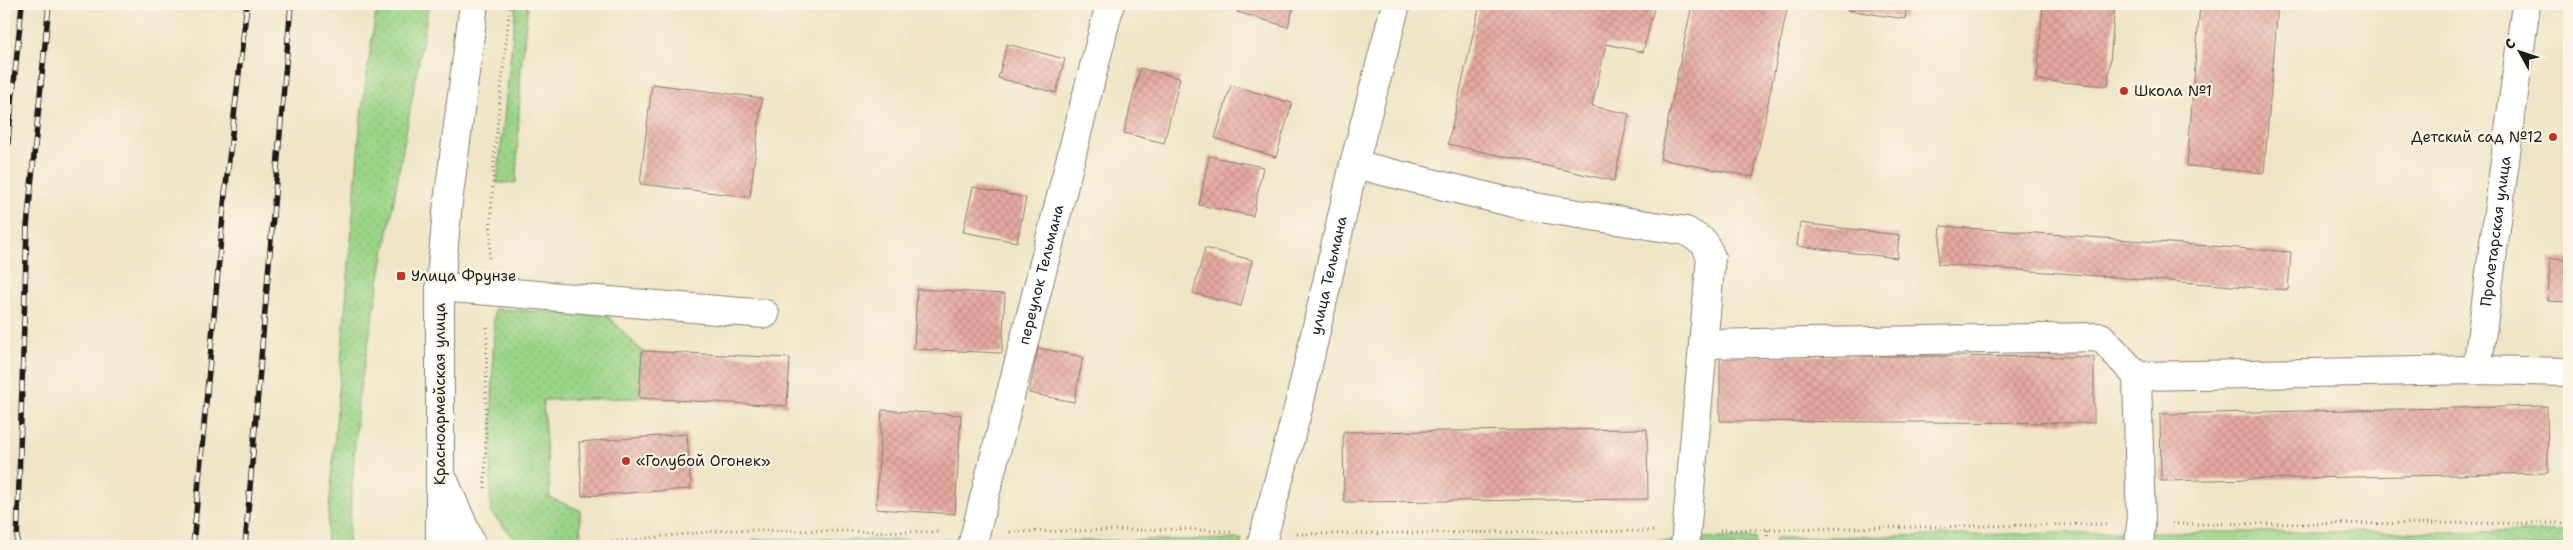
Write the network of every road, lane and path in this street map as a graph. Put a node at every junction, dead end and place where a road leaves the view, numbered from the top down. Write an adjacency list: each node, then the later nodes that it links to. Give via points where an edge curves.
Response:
1 (474, 4): 6 (street, Красноармейская улица)
2 (1110, 4): 16 (street, переулок Тельмана)
3 (1396, 4): 5 (street, улица Тельмана)
4 (2526, 4): 9 (street, Пролетарская улица)
5 (1354, 164): 8 (street, via 1522,205 1686,231 1704,242 1711,257); 18 (street, улица Тельмана, via 1299,405)
6 (440, 287): 7 (street); 12 (street, Красноармейская улица)
7 (764, 314)
8 (1703, 344): 11 (street, via 2101,337); 17 (street)
9 (2477, 370): 10 (street); 11 (street)
10 (2569, 372)
11 (2137, 376): 15 (street)
12 (440, 469): 19 (street, Красноармейская улица); 20 (street)
13 (2569, 523): 15 (path)
14 (1768, 530): 15 (path); 17 (path); 22 (path)
15 (2140, 535)
16 (973, 539): 18 (path, via 1187,529); 21 (path, via 726,530 581,545)
17 (1685, 539): 18 (path)
18 (1262, 540)
19 (440, 546)
20 (472, 546)
21 (512, 546)
22 (1766, 546)

